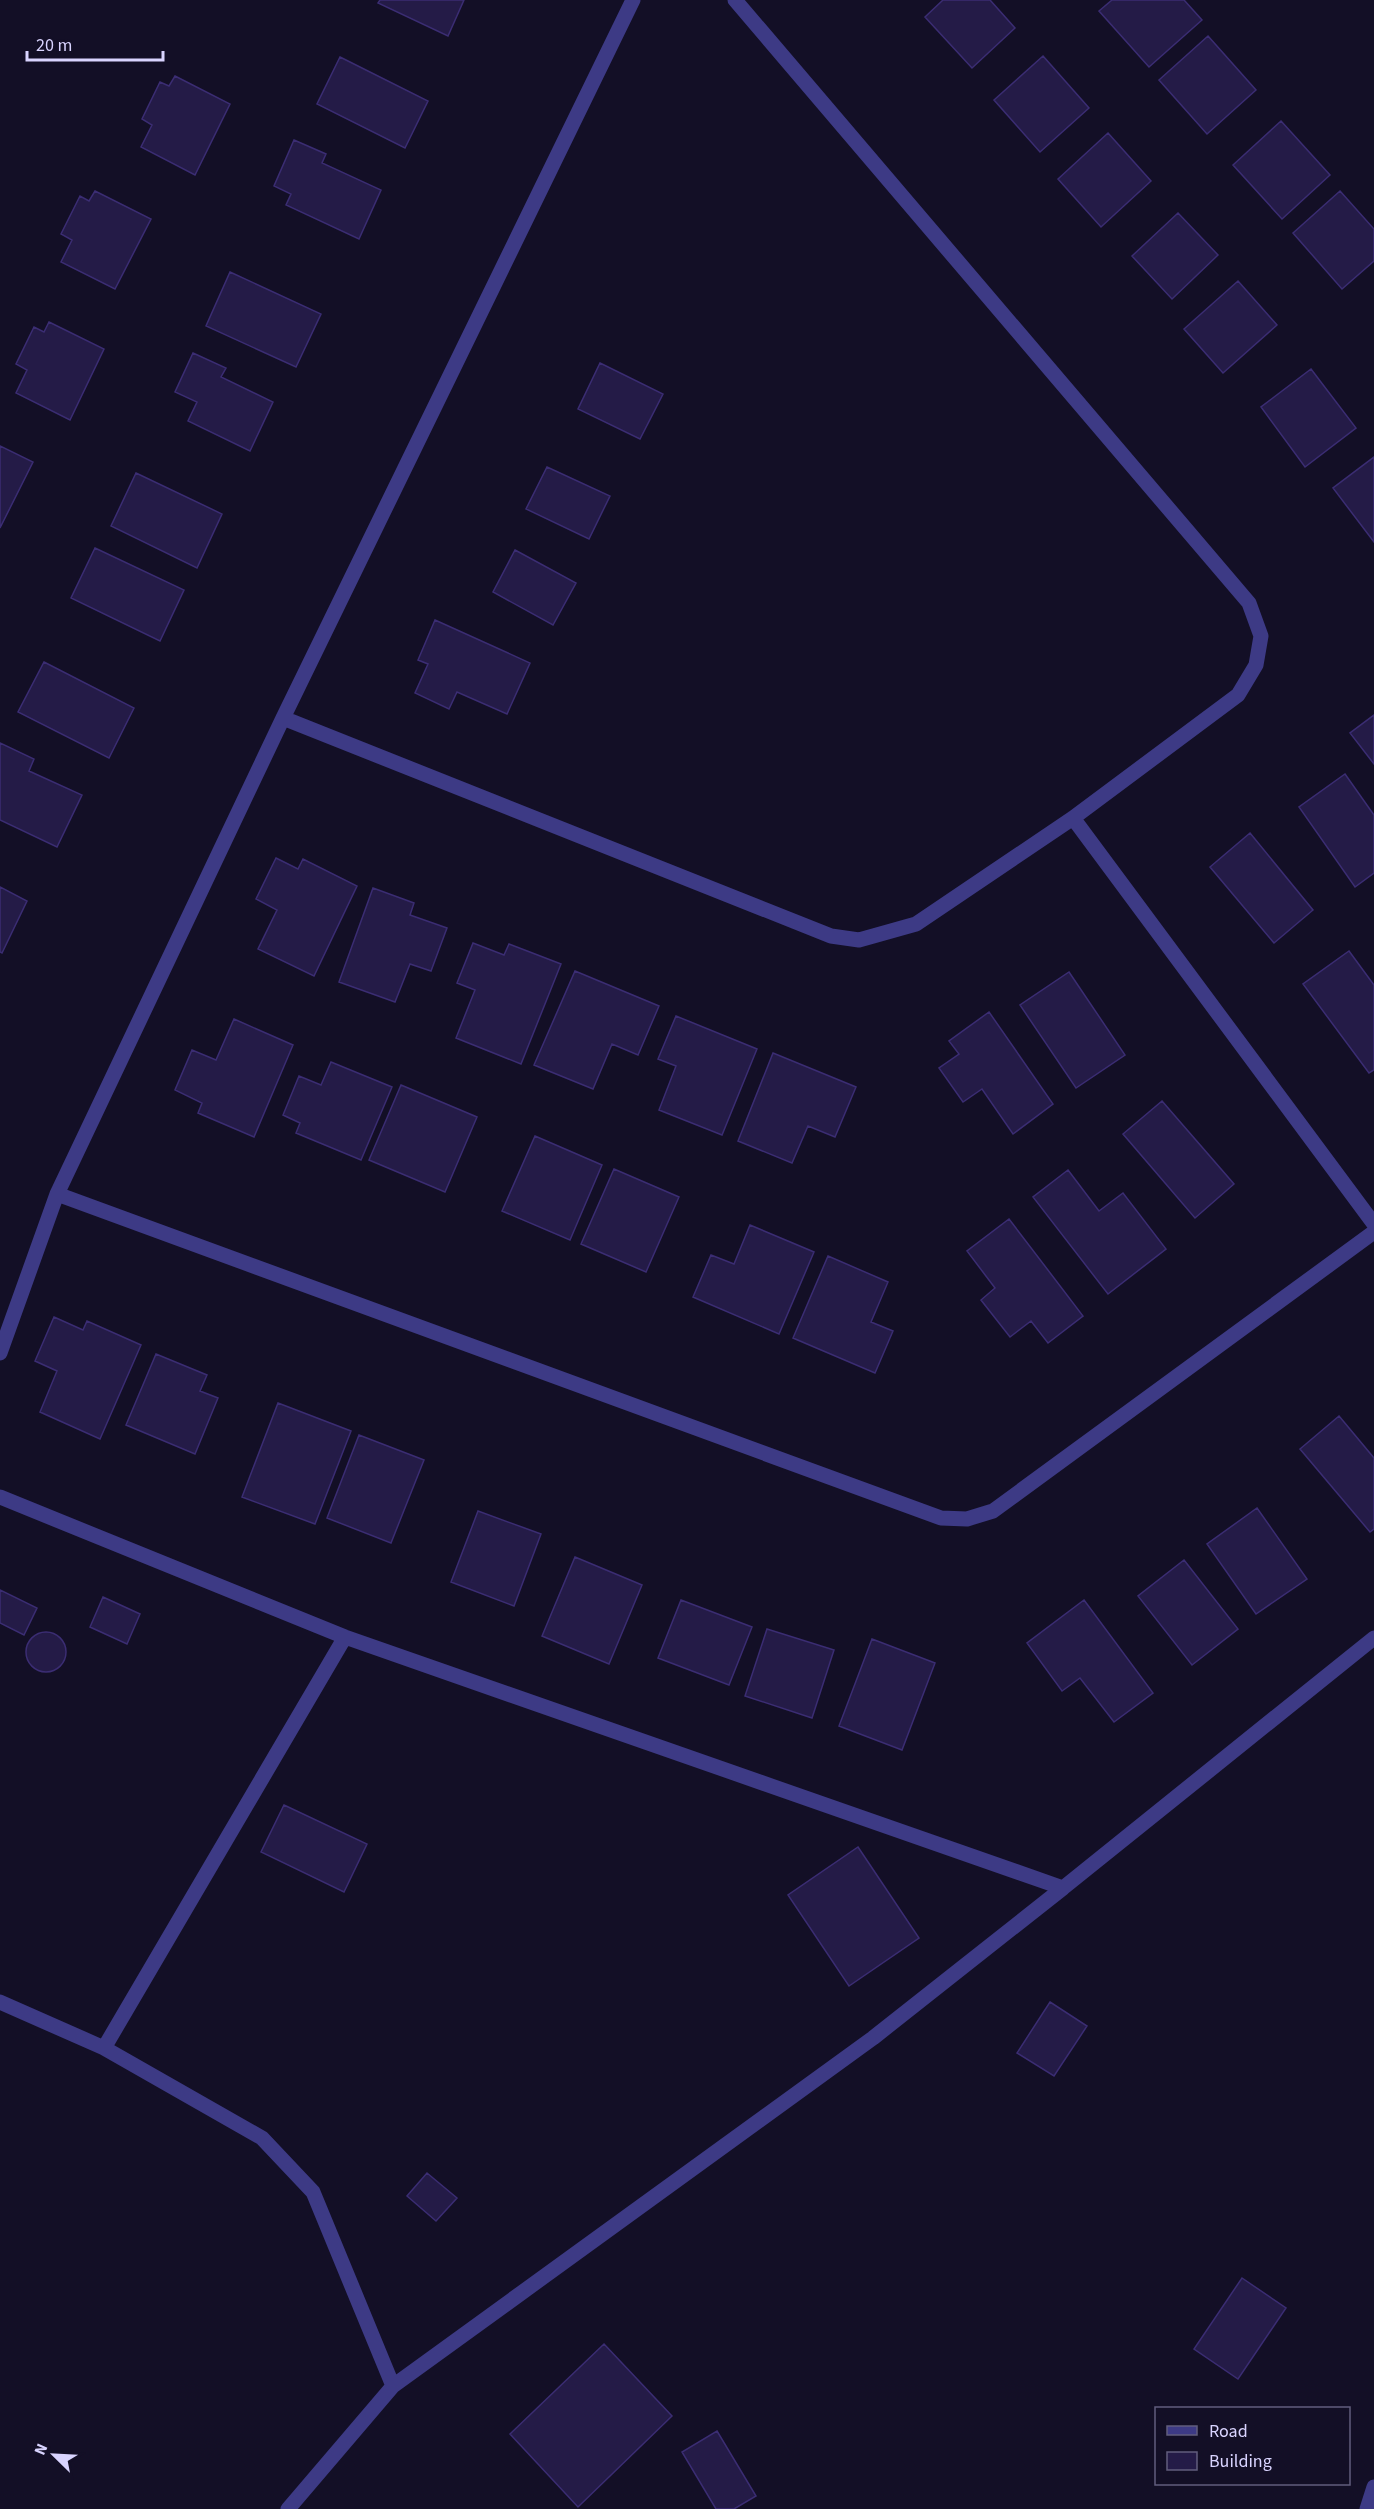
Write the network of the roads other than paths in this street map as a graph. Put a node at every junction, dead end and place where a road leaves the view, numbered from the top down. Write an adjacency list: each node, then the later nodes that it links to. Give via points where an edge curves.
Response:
1 (633, 0): 3 (street)
2 (735, 0): 4 (street, via 1249,603 1261,636 1256,665 1238,695)
3 (283, 718): 4 (street, via 831,936 859,940 916,924); 5 (street)
4 (1073, 818): 6 (street)
5 (57, 1194): 7 (street, via 942,1518 967,1519 993,1511); 8 (street)
6 (1374, 1224)
7 (1374, 1232)
8 (0, 1353)
9 (0, 1497): 10 (street)
10 (345, 1637): 12 (street); 14 (street)
11 (1374, 1638): 12 (street)
12 (1063, 1887): 15 (street, via 873,2038)
13 (0, 2002): 14 (street)
14 (104, 2048): 15 (street, via 262,2138 313,2192)
15 (393, 2386): 17 (street)
16 (1374, 2487): 18 (street)
17 (288, 2509)
18 (1367, 2509)

